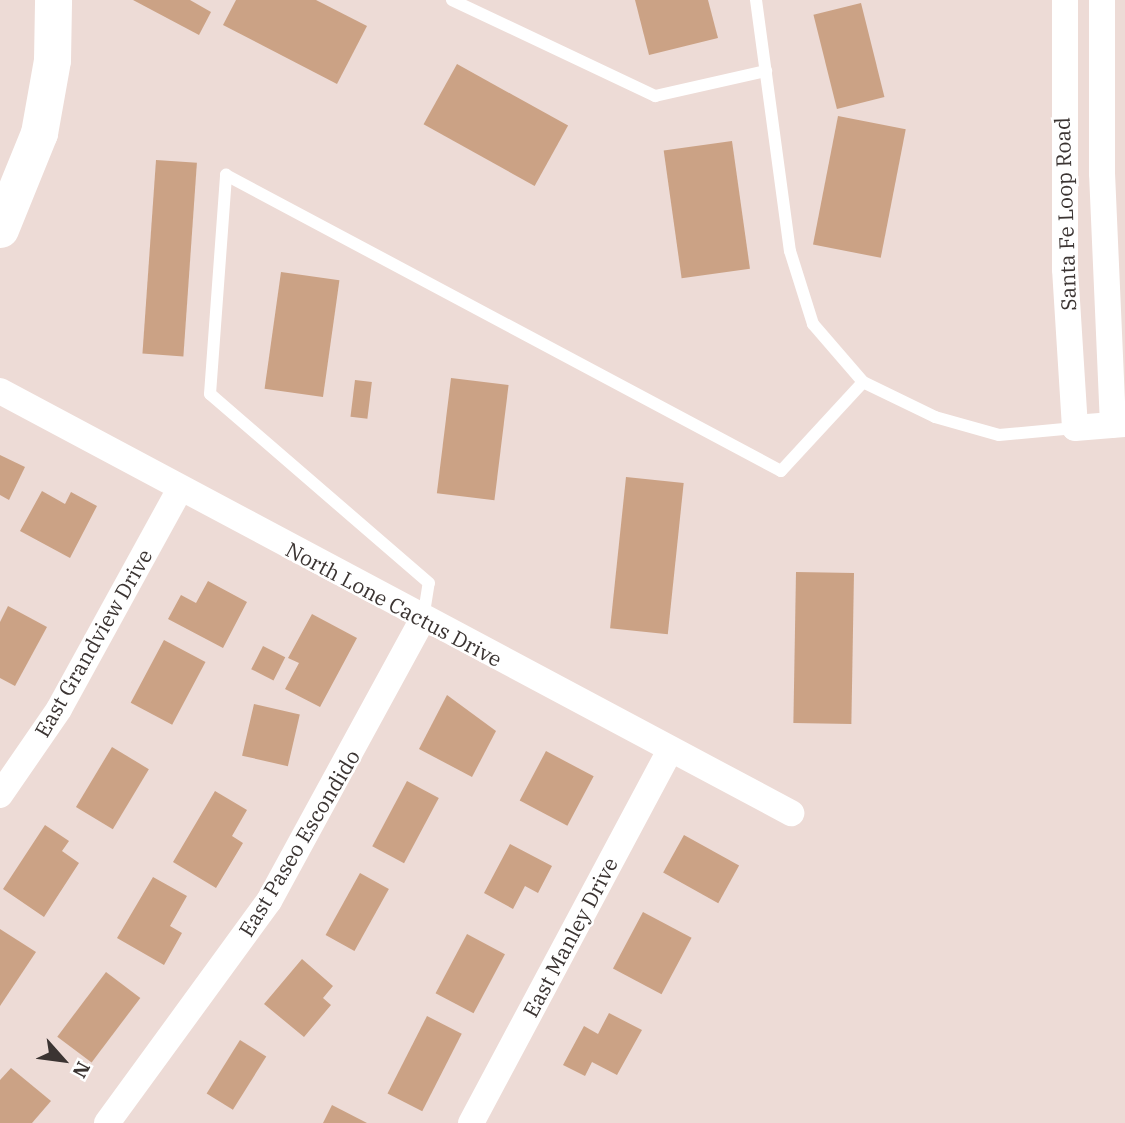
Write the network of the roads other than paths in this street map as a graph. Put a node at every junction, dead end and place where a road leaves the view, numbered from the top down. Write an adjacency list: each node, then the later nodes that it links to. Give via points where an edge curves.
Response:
1 (53, 0): 7 (main road, via 52,60 39,133)
2 (452, 0): 6 (lane, via 655,96)
3 (756, 0): 6 (lane)
4 (1065, 0): 11 (street, Santa Fe Loop Road, via 1065,269)
5 (1102, 0): 10 (street, Santa Fe Loop Road, via 1102,173)
6 (766, 71): 8 (lane, via 798,276 813,324)
7 (0, 229)
8 (863, 382): 11 (lane, via 935,417 999,435); 13 (lane, via 781,471 226,175 211,394 429,583)
9 (0, 391): 12 (street, North Lone Cactus Drive)
10 (1119, 425): 11 (street)
11 (1075, 428)
12 (180, 489): 13 (street, North Lone Cactus Drive); 15 (street, East Grandview Drive, via 59,709)
13 (423, 619): 14 (street, North Lone Cactus Drive); 17 (street, East Paseo Escondido, via 269,901)
14 (669, 752): 16 (street, North Lone Cactus Drive); 18 (street, East Manley Drive)
15 (0, 794)
16 (791, 813)
17 (107, 1123)
18 (471, 1123)

